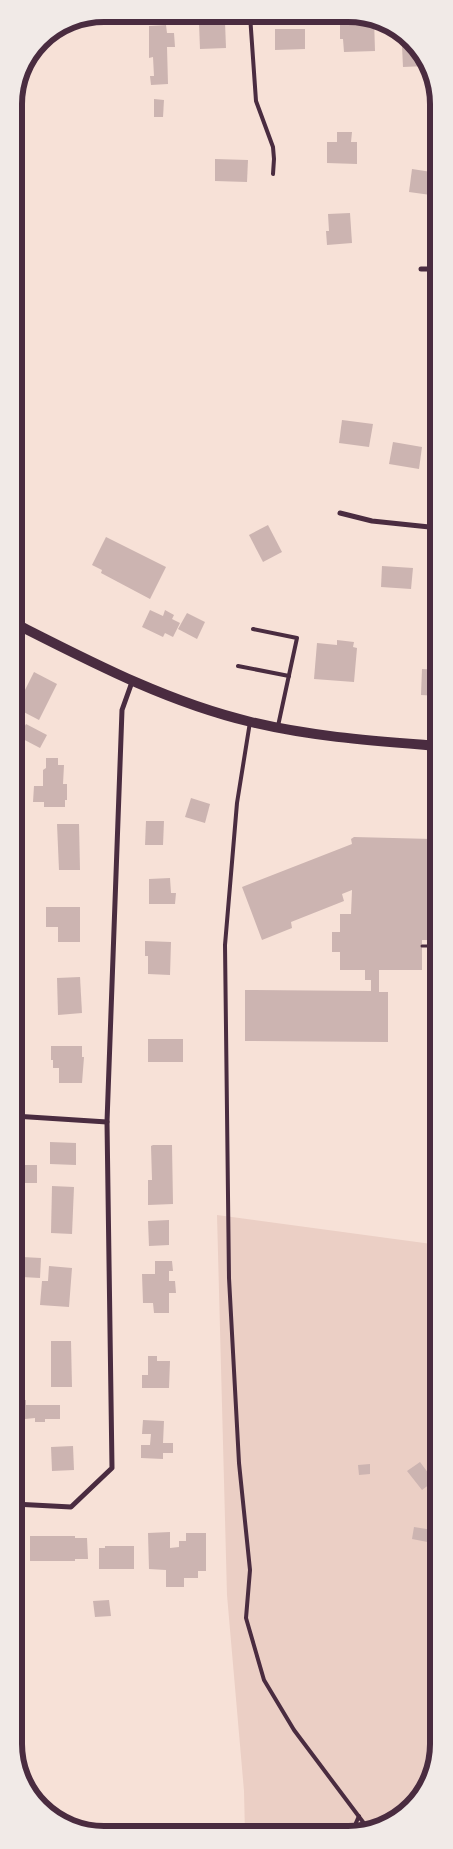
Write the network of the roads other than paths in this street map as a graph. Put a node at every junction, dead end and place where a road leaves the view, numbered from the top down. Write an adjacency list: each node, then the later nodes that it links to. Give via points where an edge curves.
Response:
1 (250, 22): 2 (lane, via 256,101 272,148)
2 (273, 174)
3 (421, 269): 4 (street)
4 (430, 269)
5 (340, 514): 6 (street)
6 (430, 527)
7 (23, 628): 11 (main road)
8 (253, 629): 10 (lane, via 297,638)
9 (238, 666): 10 (lane)
10 (289, 676): 13 (lane)
11 (132, 682): 12 (main road, via 195,706); 16 (street, via 122,710)
12 (250, 722): 13 (main road); 18 (lane, via 237,803 225,946 229,1278 239,1463 250,1570 246,1618 264,1680 294,1730)
13 (277, 728): 14 (main road, via 342,738)
14 (430, 745)
15 (22, 1117): 16 (street)
16 (108, 1122): 17 (street, via 112,1468 71,1507)
17 (22, 1504)
18 (359, 1816): 19 (lane); 20 (lane)
19 (365, 1825)
20 (355, 1826)

